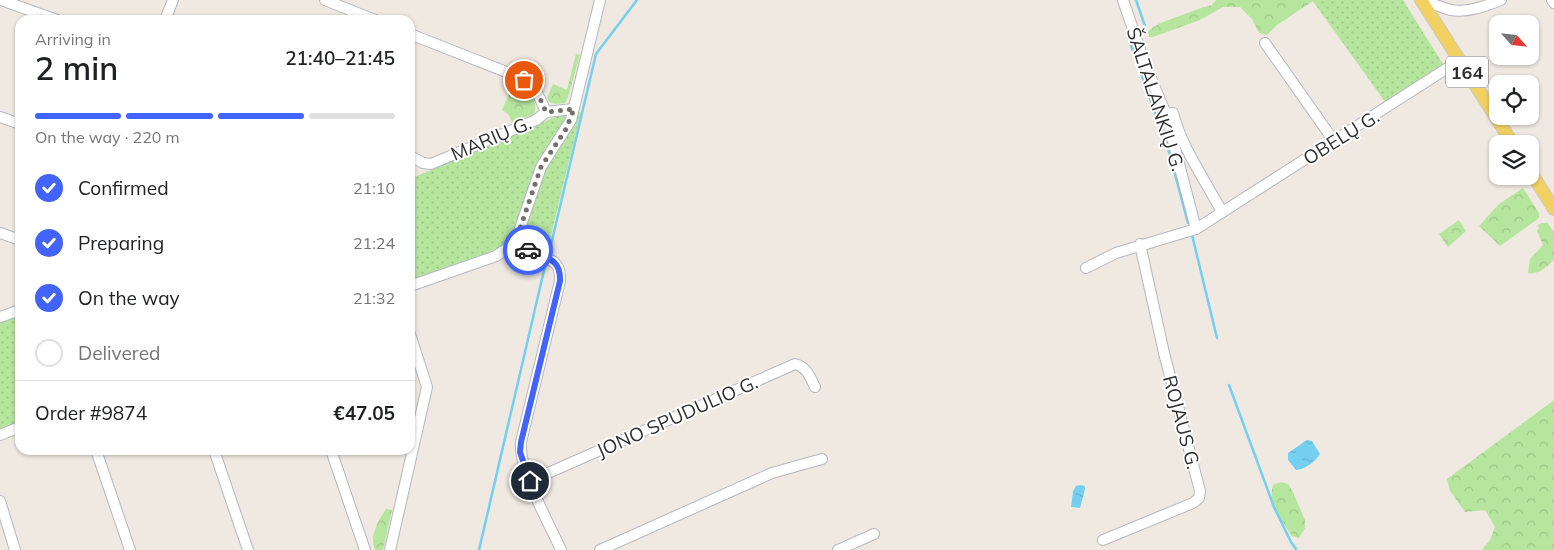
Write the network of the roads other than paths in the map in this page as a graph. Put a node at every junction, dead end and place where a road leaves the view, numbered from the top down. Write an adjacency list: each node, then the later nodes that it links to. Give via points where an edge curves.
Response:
1 (1, 0): 10 (street)
2 (172, 0): 11 (street)
3 (325, 0): 12 (street)
4 (600, 0): 16 (street)
5 (1123, 0): 18 (street, ŠALTALANKIŲ G.)
6 (1501, 0): 8 (street, via 1461,11)
7 (1552, 0): 9 (street)
8 (1423, 2): 15 (main road, 164)
9 (1554, 3)
10 (43, 15)
11 (167, 15)
12 (362, 15)
13 (415, 36): 17 (street, via 524,80 538,92)
14 (1265, 43): 22 (street)
15 (1460, 60): 21 (main road, 164); 22 (street, OBELŲ G.)
16 (574, 109): 17 (street, MARIŲ G.); 30 (street, via 566,129 541,167)
17 (546, 112): 23 (street, MARIŲ G., via 536,120 431,164)
18 (1166, 114): 26 (street, via 1173,113 1187,148); 27 (street, ŠALTALANKIŲ G.)
19 (0, 117): 20 (street)
20 (15, 122)
21 (1507, 135)
22 (1334, 141): 26 (street, OBELŲ G.)
23 (415, 159)
24 (1539, 185): 25 (main road)
25 (1554, 209)
26 (1222, 212): 27 (street, OBELŲ G.)
27 (1196, 229): 31 (street)
28 (0, 233): 29 (street)
29 (15, 238)
30 (515, 243): 33 (street, via 496,256); 46 (street, via 554,262 560,274 521,442 520,452)
31 (1140, 244): 32 (street); 49 (street, ROJAUS G., via 1200,491 1199,498 1193,503)
32 (1086, 268)
33 (415, 284)
34 (15, 312): 35 (street)
35 (0, 317)
36 (415, 350): 40 (street, via 427,387)
37 (816, 387): 46 (street, JONO SPUDULIO G., via 807,371 795,364)
38 (15, 429): 39 (street)
39 (0, 435)
40 (415, 440)
41 (98, 455): 51 (street)
42 (216, 455): 52 (street)
43 (333, 455): 53 (street)
44 (412, 455): 54 (street)
45 (822, 459): 56 (street, via 772,473)
46 (530, 481): 55 (street)
47 (0, 501): 50 (street)
48 (874, 534): 57 (street)
49 (1104, 540)
50 (15, 550)
51 (130, 550)
52 (248, 550)
53 (366, 550)
54 (390, 550)
55 (561, 550)
56 (600, 550)
57 (838, 550)

